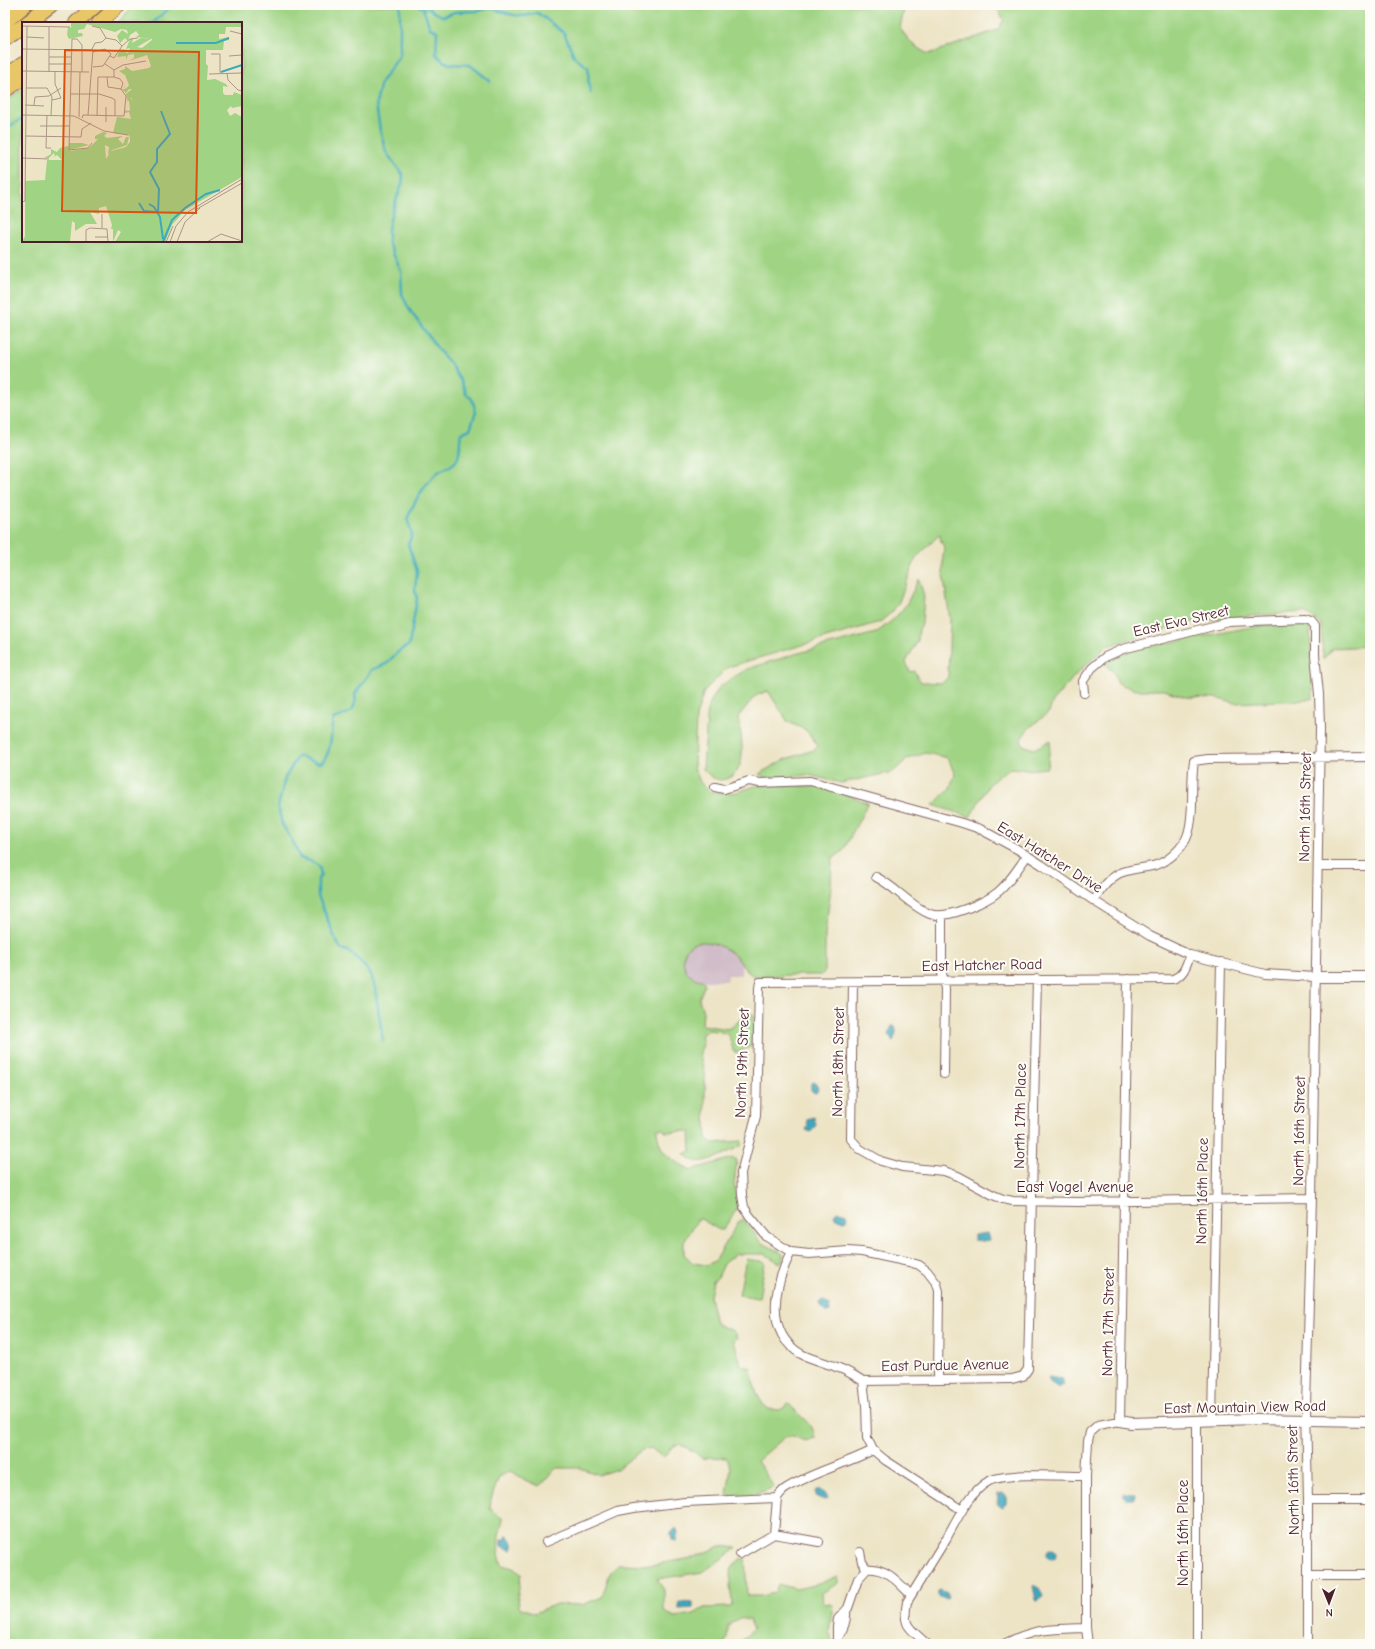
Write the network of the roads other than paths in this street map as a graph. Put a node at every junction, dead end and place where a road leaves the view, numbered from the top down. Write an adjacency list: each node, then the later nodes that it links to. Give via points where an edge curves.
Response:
1 (25, 5): 5 (highway)
2 (51, 5): 6 (highway)
3 (96, 5): 7 (highway)
4 (119, 5): 8 (highway)
5 (5, 22)
6 (29, 22)
7 (77, 22)
8 (100, 22)
9 (22, 27): 10 (highway)
10 (5, 38)
11 (22, 65): 12 (highway)
12 (5, 76)
13 (22, 80): 14 (highway)
14 (5, 90)
15 (1311, 621): 16 (street, East Eva Street, via 1290,619 1229,622 1123,649 1105,657 1092,668 1083,681); 18 (street, North 16th Street, via 1315,626 1320,705)
16 (1084, 693)
17 (1370, 757): 18 (street)
18 (1320, 758): 21 (street, North 16th Street); 24 (street, via 1194,761 1191,823 1182,844 1173,856 1157,864 1122,872 1109,880)
19 (715, 787): 20 (street, East Hatcher Drive, via 724,789 749,781 810,781 962,822 980,829)
20 (1027, 856): 24 (street, East Hatcher Drive); 25 (street, via 998,892 972,906)
21 (1318, 866): 22 (street); 28 (street, North 16th Street)
22 (1370, 866)
23 (876, 877): 25 (street, via 888,883 921,909 931,914)
24 (1094, 901): 26 (street, East Hatcher Drive, via 1150,936)
25 (942, 915): 31 (street)
26 (1190, 955): 27 (street, East Hatcher Drive); 32 (street, East Hatcher Road, via 1185,969 1180,976 1173,979)
27 (1221, 962): 28 (street, East Hatcher Drive, via 1265,974); 38 (street, North 16th Place)
28 (1315, 977): 29 (street); 37 (street, North 16th Street)
29 (1370, 977)
30 (1037, 979): 31 (street, East Hatcher Road); 32 (street, East Hatcher Road); 40 (street, North 17th Place)
31 (944, 980): 34 (street, East Hatcher Road); 35 (street)
32 (1128, 980): 39 (street, North 17th Street)
33 (760, 982): 34 (street, East Hatcher Road); 41 (street, North 19th Street, via 756,1116 741,1173 741,1191 744,1207 756,1226 767,1237)
34 (853, 982): 36 (street, North 18th Street, via 850,1134)
35 (944, 1074)
36 (852, 1142): 40 (street, East Vogel Avenue, via 884,1162 944,1172 958,1176 1003,1199)
37 (1312, 1198): 38 (street, East Vogel Avenue); 45 (street, North 16th Street)
38 (1216, 1200): 39 (street, East Vogel Avenue); 47 (street, North 16th Place)
39 (1124, 1201): 40 (street, East Vogel Avenue); 46 (street, North 17th Street)
40 (1032, 1202): 42 (street, North 17th Place, via 1029,1360)
41 (791, 1252): 43 (street, via 862,1252 914,1264 927,1271 939,1291); 44 (street, via 782,1269 777,1288 776,1320 781,1332 803,1355 839,1368)
42 (1026, 1373): 43 (street, East Purdue Avenue, via 1012,1379)
43 (938, 1379): 44 (street, East Purdue Avenue)
44 (863, 1381): 50 (street, via 867,1438)
45 (1306, 1420): 47 (street, East Mountain View Road); 48 (street, East Mountain View Road); 53 (street, North 16th Street)
46 (1120, 1421): 49 (street, East Mountain View Road); 51 (street, via 1098,1425 1090,1432)
47 (1212, 1421): 49 (street, East Mountain View Road)
48 (1370, 1421)
49 (1197, 1422): 70 (street, North 16th Place)
50 (873, 1450): 52 (street, via 808,1478 784,1490); 55 (street)
51 (1086, 1476): 55 (street, via 998,1478 980,1488); 65 (street)
52 (777, 1498): 56 (street); 57 (street, via 685,1502 618,1511)
53 (1308, 1500): 54 (street); 62 (street, North 16th Street)
54 (1370, 1500)
55 (962, 1510): 64 (street)
56 (774, 1534): 58 (street); 60 (street)
57 (546, 1542)
58 (819, 1542)
59 (860, 1552): 61 (street)
60 (740, 1554)
61 (867, 1569): 64 (street, via 874,1568 891,1576); 66 (street, via 858,1579 846,1611 844,1629)
62 (1308, 1575): 63 (street); 71 (street, North 16th Street)
63 (1370, 1575)
64 (911, 1595): 67 (street, via 905,1614 907,1625)
65 (1086, 1628): 68 (street, via 1039,1630 1020,1635); 69 (street)
66 (835, 1643)
67 (927, 1644)
68 (1004, 1644)
69 (1088, 1644)
70 (1197, 1644)
71 (1308, 1644)

